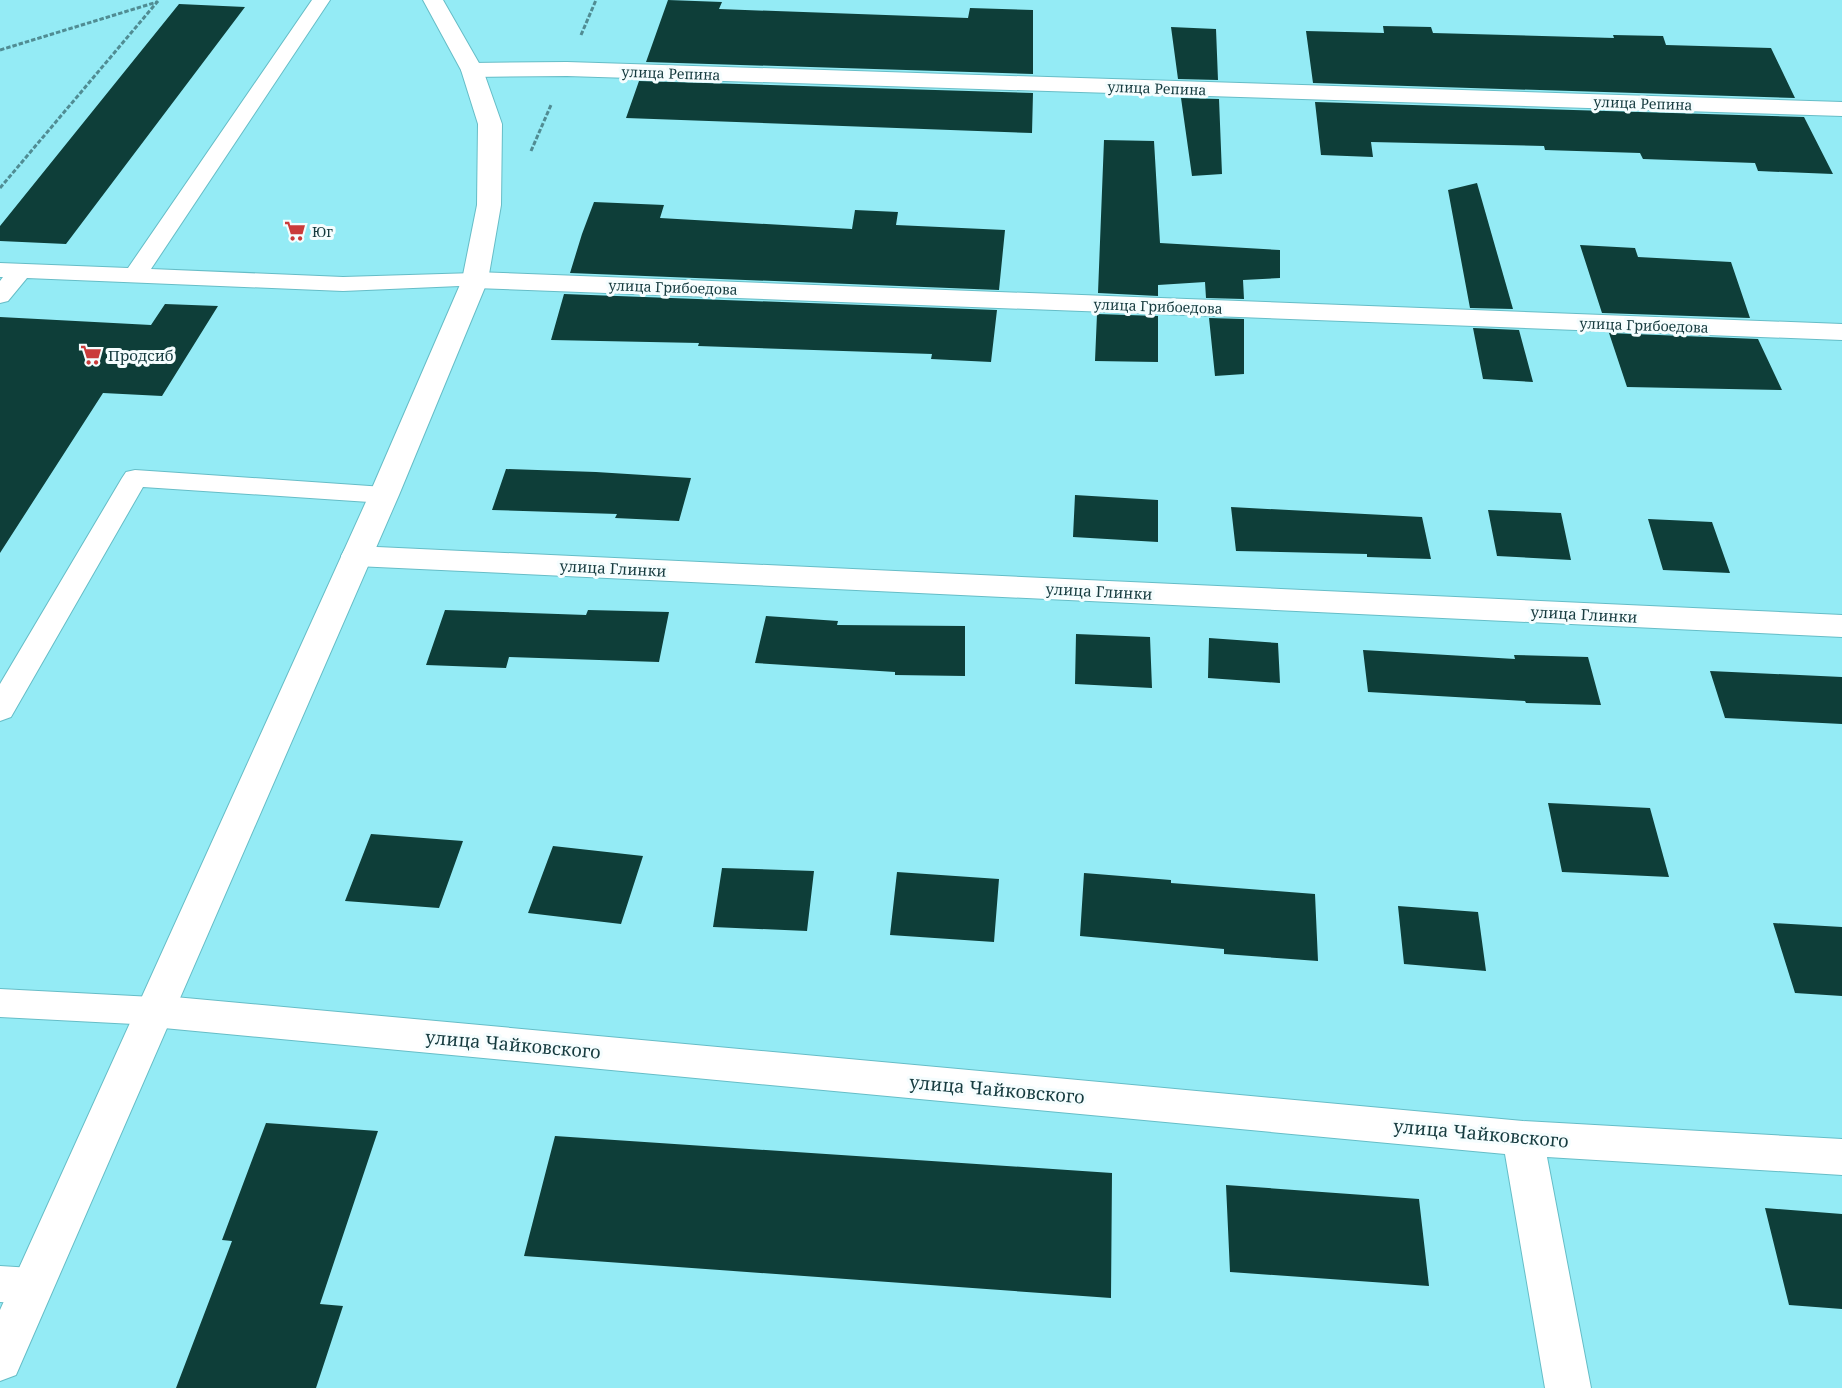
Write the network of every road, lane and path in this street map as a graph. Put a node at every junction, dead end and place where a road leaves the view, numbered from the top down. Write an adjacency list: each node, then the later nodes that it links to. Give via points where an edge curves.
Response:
1 (321, 0): 12 (lane)
2 (433, 0): 7 (street)
3 (596, 0): 6 (path)
4 (159, 1): 5 (path); 10 (path)
5 (0, 50)
6 (567, 69): 7 (street, улица Репина); 8 (street, улица Репина); 9 (path)
7 (472, 70): 13 (street, via 490,124 489,205)
8 (1842, 109)
9 (530, 154)
10 (0, 188)
11 (10, 270): 12 (lane); 14 (lane)
12 (135, 275): 13 (lane, via 343,284)
13 (475, 280): 15 (street, улица Грибоедова); 16 (street)
14 (0, 296)
15 (1842, 332)
16 (384, 495): 17 (street); 19 (lane, via 135,478)
17 (356, 556): 18 (street, улица Глинки); 21 (street)
18 (1842, 626)
19 (0, 710)
20 (0, 1003): 21 (lane)
21 (153, 1011): 22 (street, улица Чайковского); 24 (street)
22 (1523, 1138): 23 (street, улица Чайковского); 26 (street)
23 (1842, 1157)
24 (16, 1285): 25 (street)
25 (0, 1360)
26 (1568, 1388)

